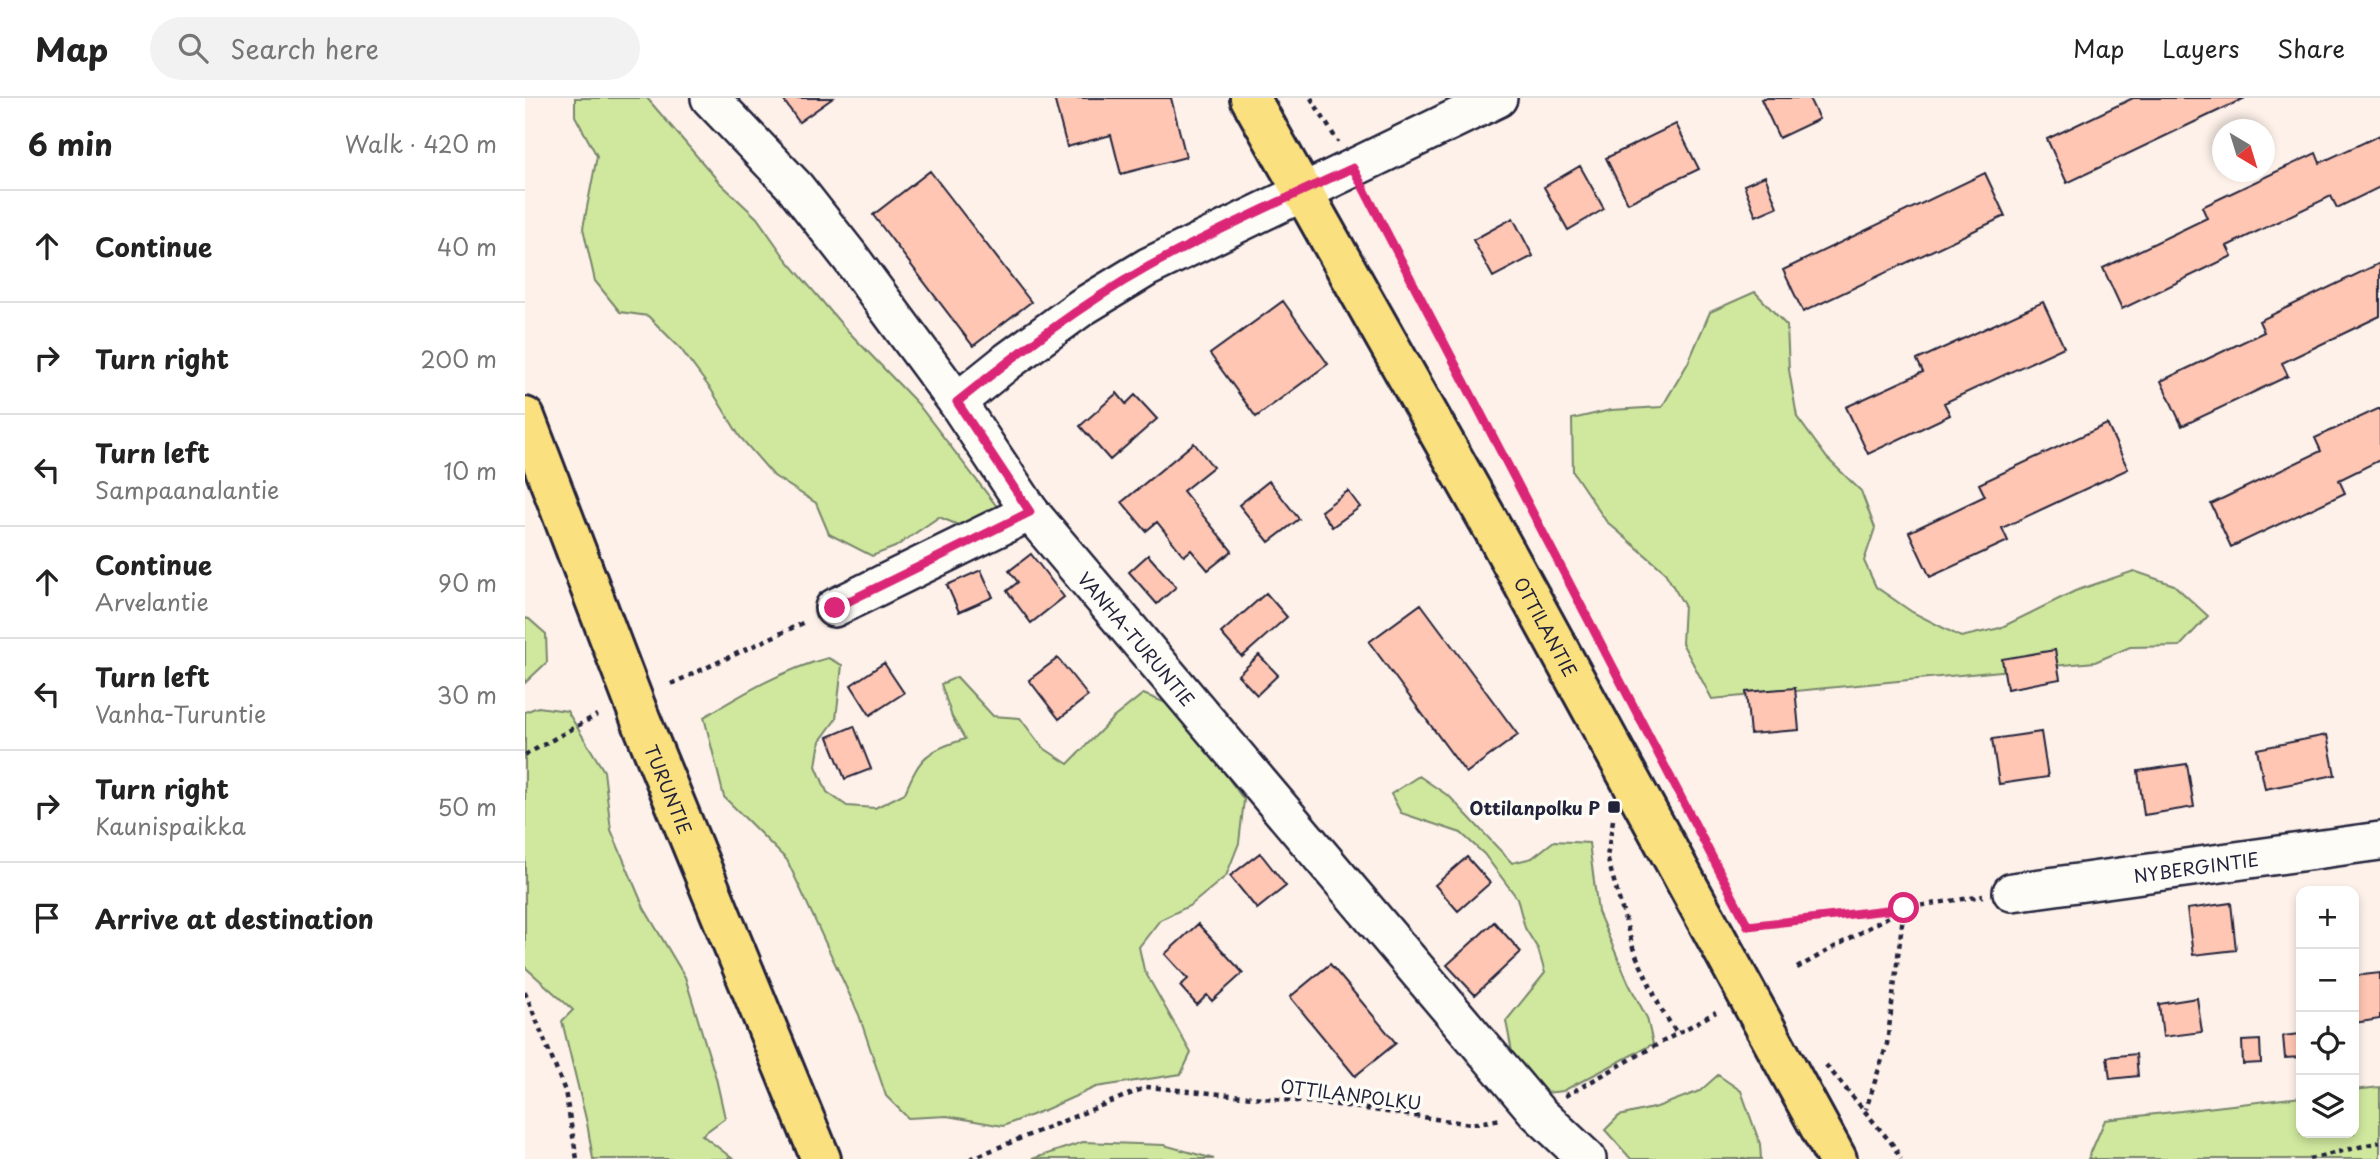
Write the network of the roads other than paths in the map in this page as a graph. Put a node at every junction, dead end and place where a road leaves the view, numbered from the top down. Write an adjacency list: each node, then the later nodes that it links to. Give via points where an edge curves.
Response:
1 (710, 98): 5 (street, VANHA-TURUNTIE, via 795,187)
2 (1251, 98): 4 (main road, OTTILANTIE)
3 (1498, 98): 4 (street)
4 (1303, 191): 5 (street, via 1148,267 1072,315); 13 (main road, OTTILANTIE)
5 (957, 402): 7 (street, VANHA-TURUNTIE)
6 (525, 417): 11 (main road, TURUNTIE, via 641,719)
7 (1030, 512): 8 (street); 12 (street, VANHA-TURUNTIE, via 1537,1112)
8 (835, 608)
9 (2380, 841): 10 (street, NYBERGINTIE)
10 (2012, 892)
11 (821, 1159)
12 (1587, 1159)
13 (1837, 1159)

